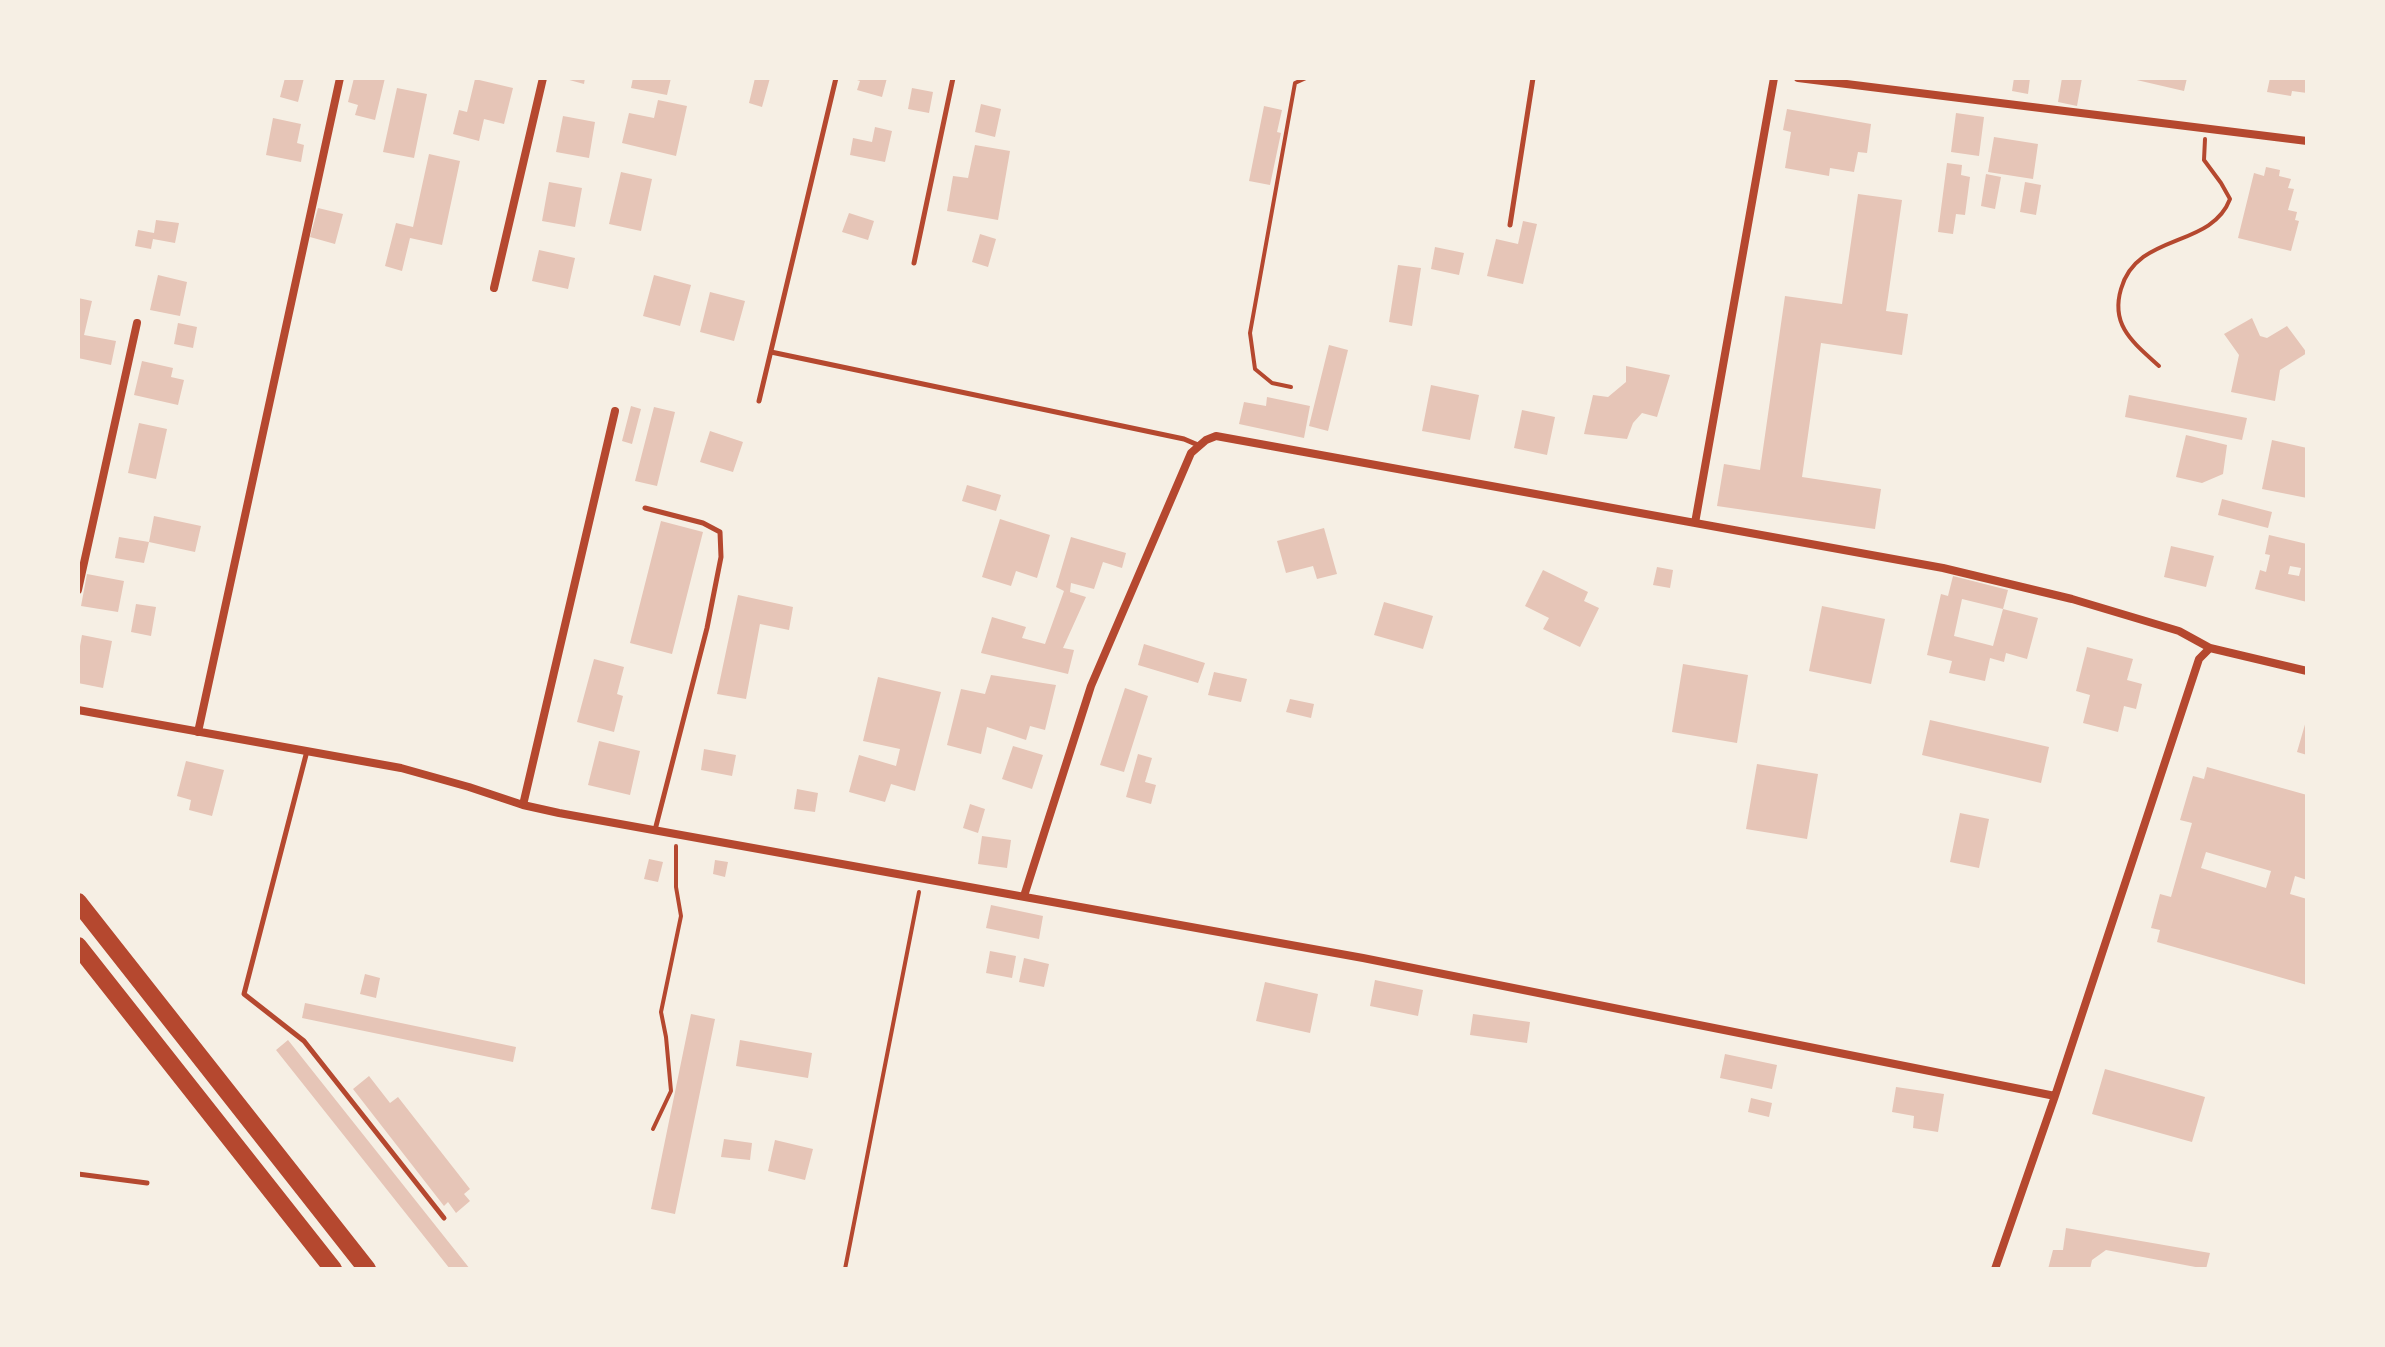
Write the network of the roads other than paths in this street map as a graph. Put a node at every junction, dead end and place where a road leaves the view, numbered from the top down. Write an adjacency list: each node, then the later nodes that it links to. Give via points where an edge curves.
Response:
1 (340, 78): 23 (street)
2 (543, 78): 11 (street)
3 (836, 78): 13 (lane)
4 (953, 78): 10 (lane)
5 (1533, 78): 9 (lane)
6 (1774, 78): 18 (street)
7 (1798, 78): 8 (street)
8 (2307, 141)
9 (1510, 225)
10 (914, 263)
11 (494, 288)
12 (137, 323): 19 (street)
13 (771, 352): 14 (lane); 16 (lane)
14 (759, 401)
15 (615, 411): 25 (street)
16 (1198, 445): 18 (street, via 1225,437); 27 (street, via 1091,686)
17 (645, 508): 26 (lane, via 720,532 721,557)
18 (1695, 523): 20 (street, via 2029,588 2179,631)
19 (78, 590)
20 (2210, 648): 21 (street); 30 (street, via 2199,659)
21 (2307, 671)
22 (78, 710): 23 (street)
23 (198, 732): 24 (street)
24 (307, 751): 25 (street, via 401,768); 33 (lane, via 244,994 304,1041)
25 (523, 805): 26 (street)
26 (655, 830): 27 (street)
27 (1024, 896): 30 (street)
28 (78, 902): 35 (highway)
29 (78, 946): 34 (highway)
30 (2055, 1096): 36 (street)
31 (78, 1174): 32 (lane)
32 (147, 1183)
33 (444, 1218)
34 (333, 1269)
35 (367, 1269)
36 (1995, 1269)

